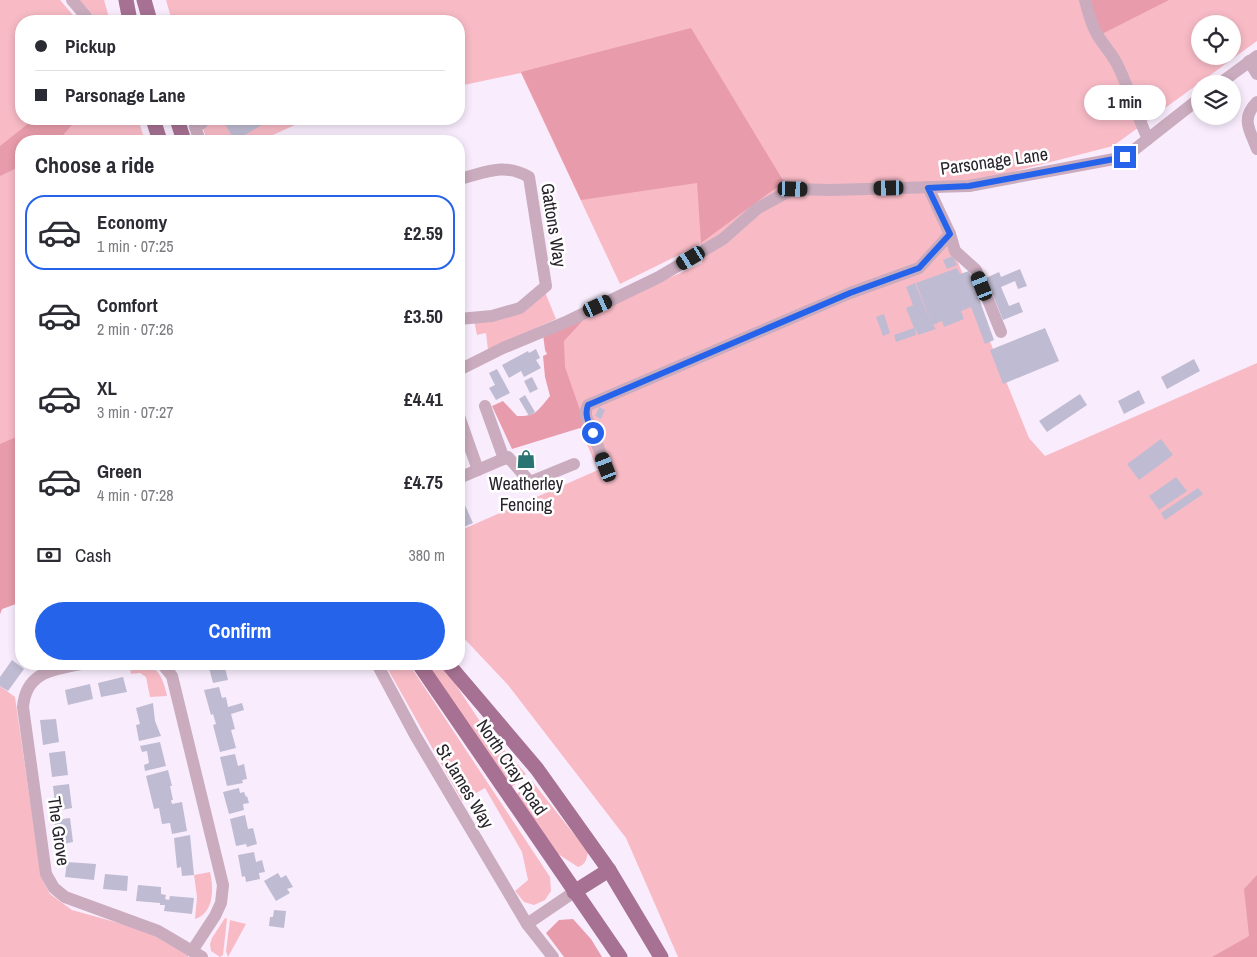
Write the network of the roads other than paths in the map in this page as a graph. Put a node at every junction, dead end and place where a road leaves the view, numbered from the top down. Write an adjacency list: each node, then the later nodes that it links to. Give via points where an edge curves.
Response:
1 (72, 0): 5 (street)
2 (126, 0): 6 (main road)
3 (144, 0): 7 (main road)
4 (1085, 0): 15 (street, via 1098,36 1115,59)
5 (85, 15)
6 (129, 15)
7 (148, 15)
8 (1253, 58): 9 (street); 10 (street)
9 (1257, 74)
10 (1231, 75)
11 (1257, 102): 16 (street, via 1249,112 1247,123)
12 (1191, 105): 15 (street, Parsonage Lane)
13 (198, 125): 14 (street, via 195,127)
14 (198, 135)
15 (1148, 139): 18 (street, Parsonage Lane, via 1125,157 969,186)
16 (1257, 149)
17 (465, 177): 20 (street, Gattons Way, via 500,168 518,170 529,177 546,286 520,308 492,316)
18 (928, 188): 19 (street); 22 (street, Parsonage Lane, via 793,189 758,208 723,239 659,278)
19 (950, 234): 21 (street, via 955,251 976,270); 27 (street, via 919,268 850,293 588,405 586,416)
20 (465, 318)
21 (1001, 332)
22 (465, 367)
23 (485, 406): 25 (street)
24 (465, 433): 28 (street)
25 (504, 459): 26 (street, via 508,458 530,482); 28 (street)
26 (574, 464)
27 (606, 467)
28 (478, 470): 29 (street)
29 (465, 475)
30 (49, 670): 38 (street, The Grove, via 36,678 24,693 23,707 46,874 54,888 65,896 158,932)
31 (167, 670): 38 (street, The Grove, via 172,676 223,885 221,903)
32 (380, 670): 37 (street, St James Way)
33 (423, 670): 36 (main road, North Cray Road)
34 (453, 670): 35 (main road, North Cray Road, via 537,769)
35 (609, 870): 36 (main road); 41 (main road, North Cray Road)
36 (574, 892): 37 (street); 40 (main road, North Cray Road)
37 (527, 924): 39 (street, St James Way)
38 (197, 954)
39 (553, 957)
40 (620, 957)
41 (661, 957)

